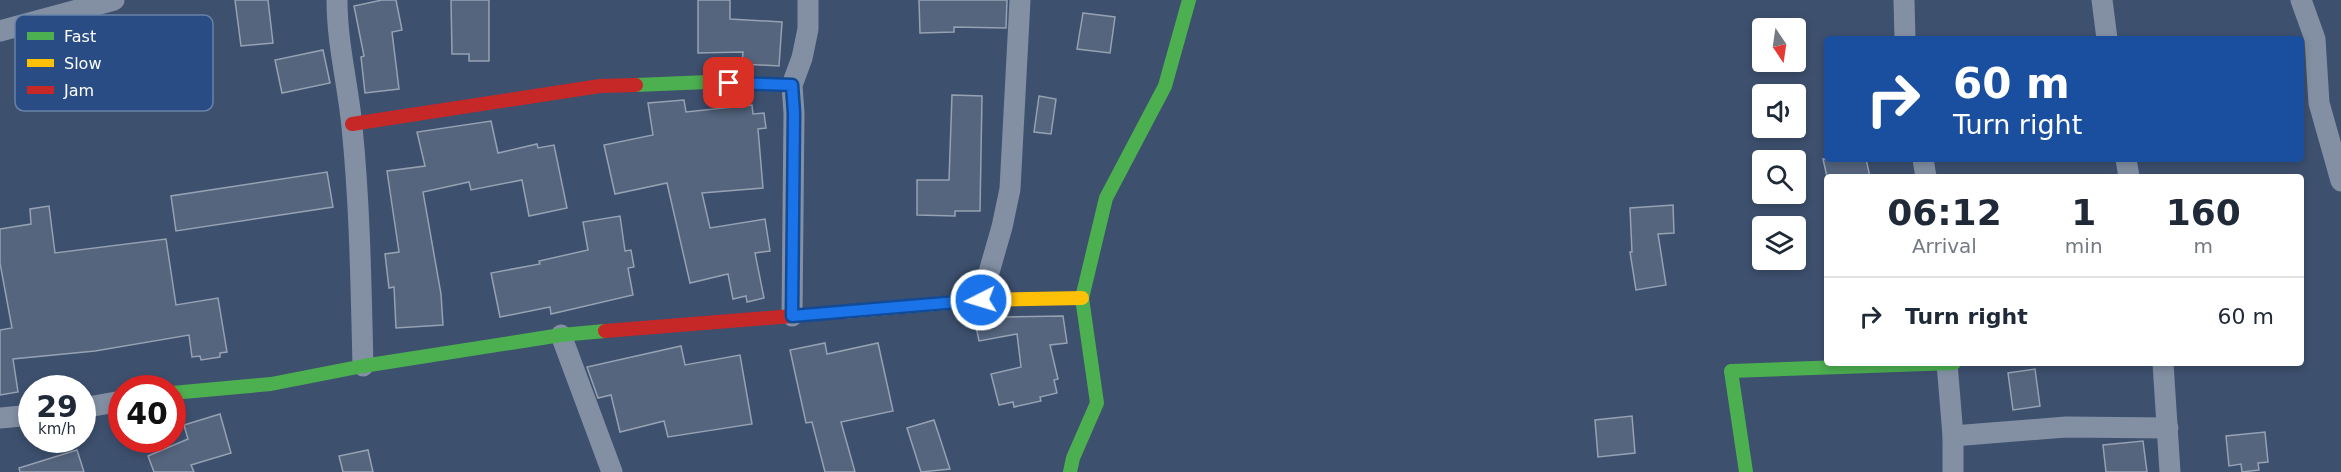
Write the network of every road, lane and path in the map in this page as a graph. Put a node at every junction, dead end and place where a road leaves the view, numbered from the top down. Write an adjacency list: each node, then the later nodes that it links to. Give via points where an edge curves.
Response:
1 (114, 0): 9 (street)
2 (337, 0): 15 (street, via 337,34)
3 (808, 0): 14 (street, via 808,29)
4 (1020, 0): 18 (street, via 1010,189)
5 (1189, 0): 17 (street, via 1166,86 1106,198)
6 (1904, 0): 12 (street)
7 (2102, 0): 13 (street)
8 (2301, 0): 16 (street, via 2315,39 2319,103)
9 (59, 15)
10 (15, 27): 11 (street)
11 (0, 31)
12 (1905, 36)
13 (2107, 36)
14 (792, 85): 15 (street, via 708,82 600,86); 19 (street)
15 (352, 124): 21 (street)
16 (2341, 182)
17 (1082, 298): 18 (street); 31 (street, via 1097,403)
18 (981, 300): 19 (street)
19 (792, 316): 20 (street)
20 (561, 335): 21 (street); 30 (street)
21 (363, 366): 25 (street, via 271,384)
22 (1854, 366): 32 (street, via 1731,370)
23 (1947, 366): 29 (street)
24 (2163, 366): 28 (street)
25 (186, 392)
26 (18, 416): 27 (street)
27 (0, 418)
28 (2168, 428): 29 (street, via 2066,427); 34 (street)
29 (1953, 435): 33 (street)
30 (612, 472)
31 (1070, 472)
32 (1746, 472)
33 (1953, 472)
34 (2170, 472)

